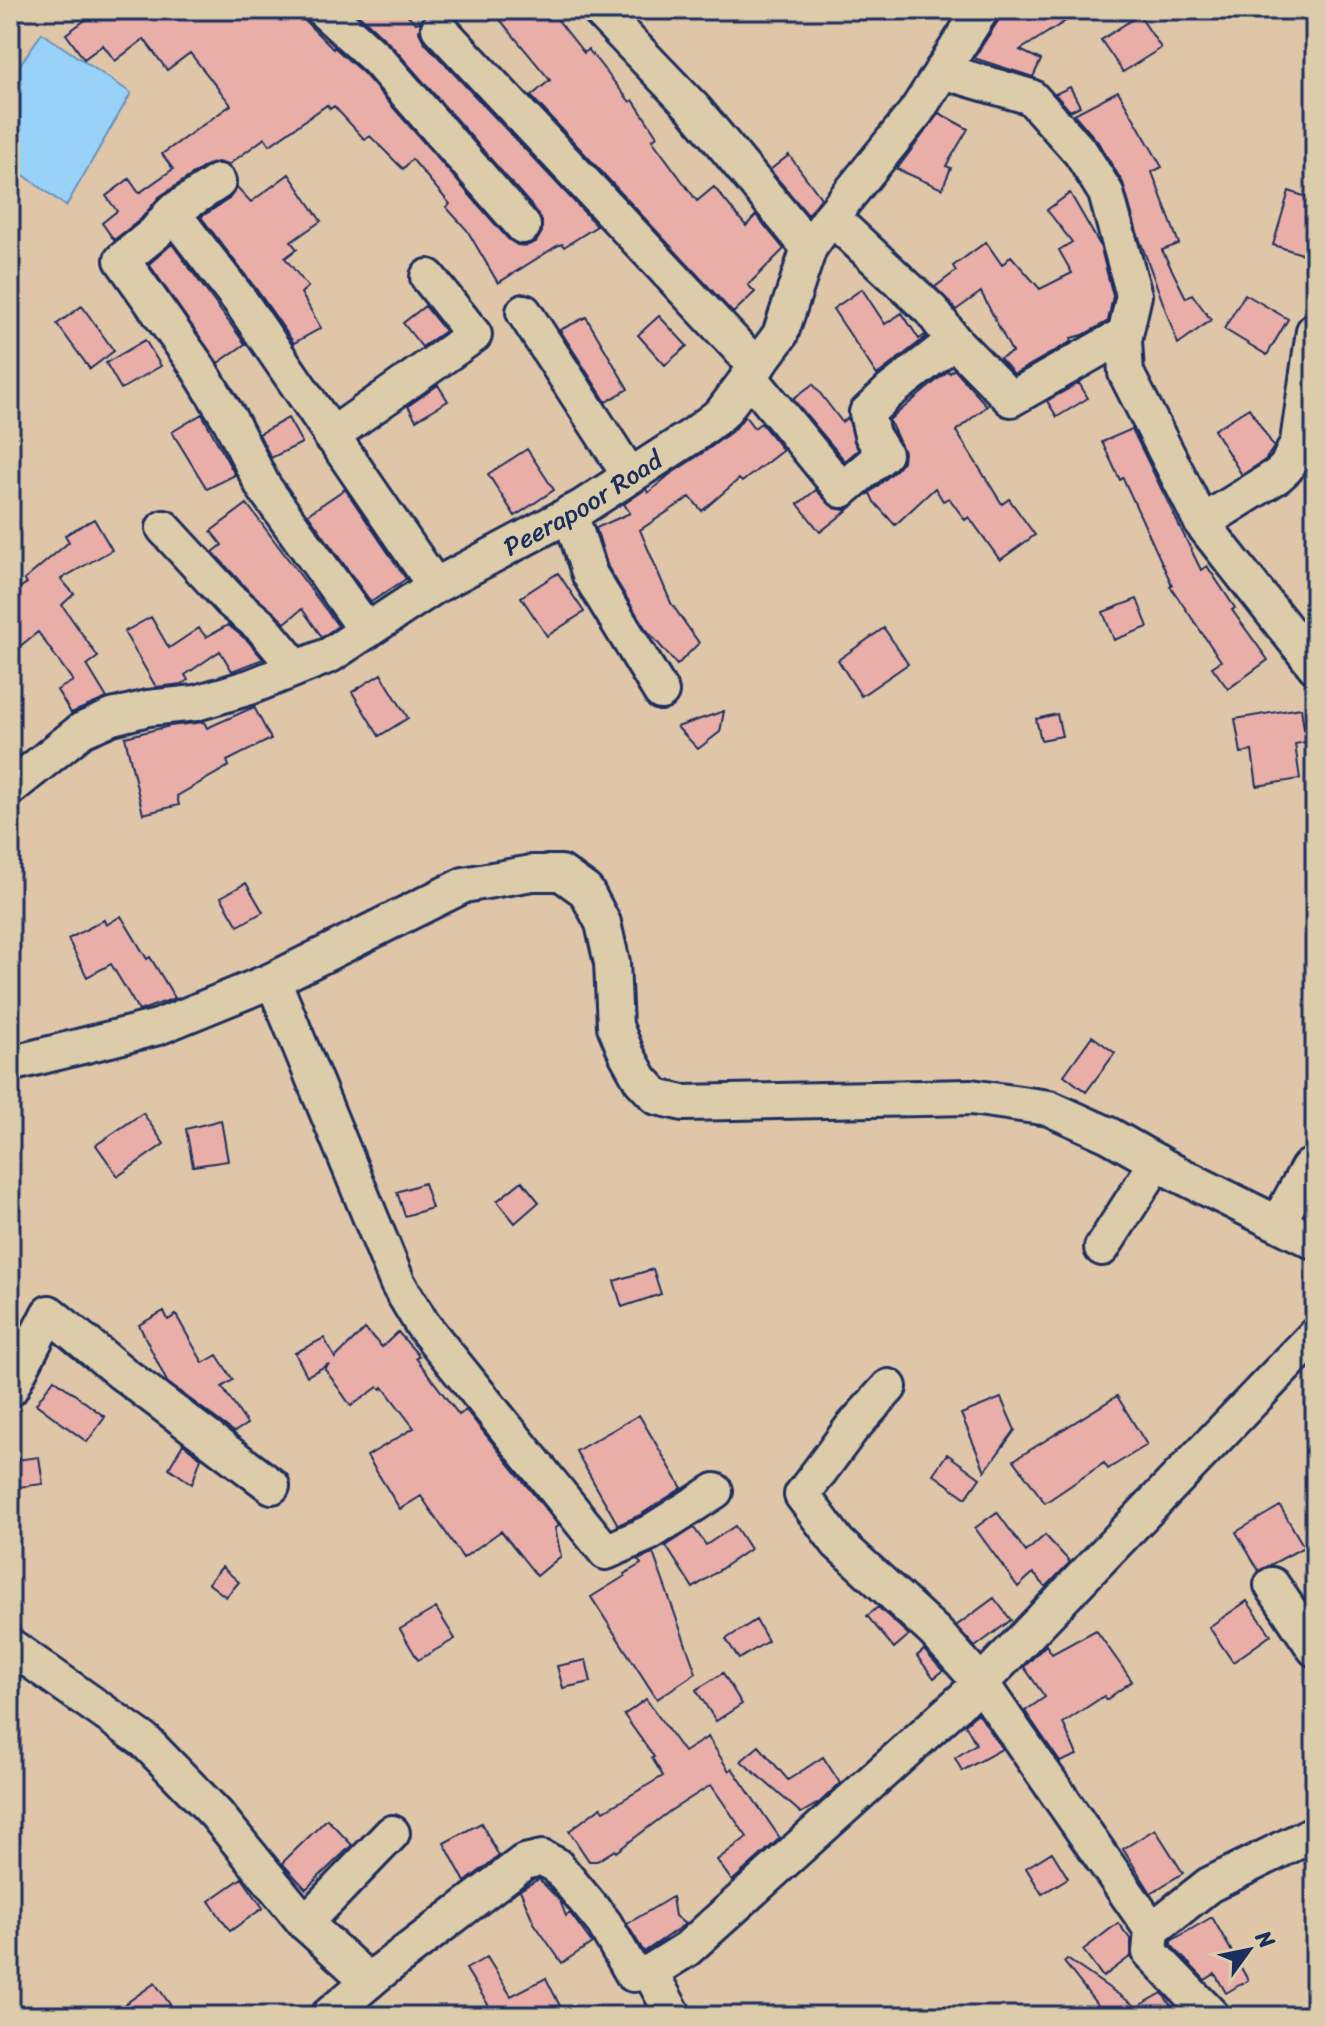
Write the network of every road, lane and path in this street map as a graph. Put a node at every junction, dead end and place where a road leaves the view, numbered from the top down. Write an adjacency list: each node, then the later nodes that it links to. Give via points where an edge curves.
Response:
1 (323, 10): 9 (street, via 378,60)
2 (599, 10): 10 (street, via 695,110)
3 (981, 10): 5 (street, Peerapoor Road)
4 (439, 28): 16 (street)
5 (942, 71): 8 (street, Peerapoor Road, via 916,112); 14 (street, via 1031,97 1081,153 1106,193 1131,281 1134,295)
6 (218, 182): 7 (street)
7 (172, 212): 17 (street, via 241,302); 23 (street, via 122,260 195,363 263,486)
8 (831, 217): 10 (street, Peerapoor Road); 15 (street, via 932,311)
9 (523, 226)
10 (809, 248): 16 (street, Peerapoor Road, via 780,335)
11 (428, 277): 17 (street, via 474,335)
12 (524, 312): 18 (street)
13 (1314, 331): 20 (street, via 1291,459 1277,476)
14 (1125, 334): 15 (street, via 1011,399); 20 (street, via 1126,373)
15 (954, 341): 16 (street, via 867,413 884,454 842,490)
16 (753, 371): 18 (street, Peerapoor Road, via 722,413)
17 (331, 436): 22 (street)
18 (630, 476): 19 (street, Peerapoor Road)
19 (570, 513): 22 (street, Peerapoor Road); 26 (street, via 590,575)
20 (1202, 523): 24 (street)
21 (164, 528): 25 (street)
22 (435, 586): 23 (street, Peerapoor Road)
23 (367, 631): 25 (street, Peerapoor Road, via 330,655)
24 (1315, 666)
25 (296, 668): 27 (street, Peerapoor Road, via 196,703 148,708 96,723)
26 (661, 692)
27 (10, 788)
28 (273, 980): 29 (street, via 158,1027); 30 (street, via 464,885 561,873 586,891 603,923 612,963 615,1026 641,1080 657,1097 683,1103 971,1097 1049,1108); 39 (street, via 398,1284 422,1324 606,1552 649,1533)
29 (10, 1064)
30 (1157, 1162): 32 (street); 34 (street)
31 (1315, 1164): 32 (street)
32 (1278, 1223): 33 (street)
33 (1315, 1242)
34 (1102, 1248)
35 (1315, 1335): 43 (street)
36 (889, 1387): 43 (street, via 802,1495 838,1543 935,1632)
37 (10, 1389): 38 (street, via 49,1313)
38 (272, 1486)
39 (715, 1491)
40 (1272, 1585): 42 (street)
41 (10, 1646): 46 (street, via 145,1741 216,1814)
42 (1315, 1649)
43 (981, 1683): 47 (street); 48 (street, via 687,1949)
44 (392, 1833): 46 (street)
45 (1315, 1833): 47 (street, via 1209,1885)
46 (305, 1923): 49 (street)
47 (1152, 1930): 52 (street, via 1150,1952)
48 (650, 1972): 49 (street, via 633,1974 604,1923 556,1865 542,1858 524,1862); 51 (street)
49 (369, 1981): 50 (street)
50 (328, 2016)
51 (674, 2016)
52 (1212, 2016)

